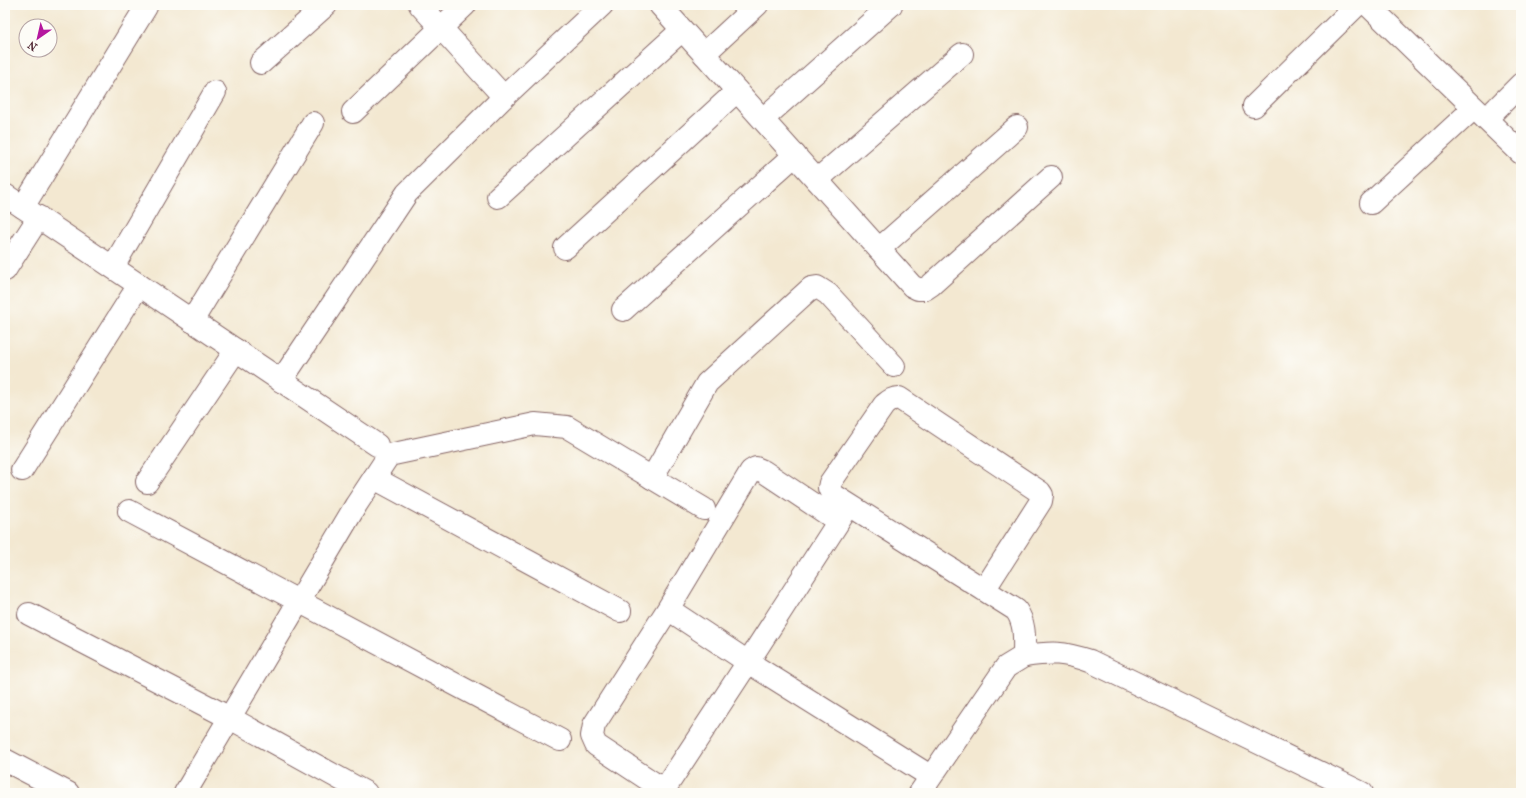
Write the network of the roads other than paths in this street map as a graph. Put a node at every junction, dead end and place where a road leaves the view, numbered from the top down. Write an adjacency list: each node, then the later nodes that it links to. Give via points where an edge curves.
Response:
1 (326, 5): 15 (street)
2 (420, 5): 11 (street)
3 (465, 5): 11 (street)
4 (602, 5): 19 (street)
5 (660, 5): 12 (street)
6 (757, 5): 13 (street)
7 (891, 5): 23 (street)
8 (1357, 5): 20 (street)
9 (146, 7): 33 (street)
10 (1379, 9): 22 (street)
11 (441, 27): 19 (street); 21 (street)
12 (682, 30): 13 (street); 31 (street)
13 (704, 54): 17 (street)
14 (962, 54): 29 (street)
15 (261, 63)
16 (1521, 84): 22 (street)
17 (737, 91): 23 (street); 34 (street)
18 (215, 92): 36 (street)
19 (504, 97): 43 (street, via 407,193)
20 (1254, 106)
21 (353, 112)
22 (1480, 113): 26 (street); 32 (street)
23 (763, 120): 27 (street)
24 (314, 122): 40 (street)
25 (1017, 127): 35 (street)
26 (1521, 153)
27 (795, 155): 29 (street); 39 (street)
28 (1050, 177): 35 (street, via 925,289 912,286)
29 (817, 180): 35 (street)
30 (5, 194): 33 (street)
31 (498, 197)
32 (1371, 203)
33 (31, 212): 36 (street); 37 (street)
34 (564, 248)
35 (879, 249)
36 (113, 267): 38 (street)
37 (5, 270)
38 (139, 285): 40 (street); 45 (street)
39 (623, 310)
40 (192, 321): 41 (street)
41 (236, 350): 43 (street); 48 (street)
42 (894, 366): 47 (street, via 828,294 817,287 811,288 708,383)
43 (281, 381): 44 (street)
44 (377, 445)
45 (22, 470)
46 (374, 478): 47 (street, via 389,455 535,424 567,427); 53 (street); 55 (street)
47 (652, 478): 49 (street)
48 (147, 482)
49 (704, 509)
50 (129, 511): 53 (street)
51 (843, 513): 52 (street); 52 (street, via 829,488 830,483 884,405 889,400 899,398 1042,495 1041,501); 54 (street, via 756,468 751,471); 58 (street)
52 (984, 590): 57 (street, via 1016,610 1021,617)
53 (300, 601): 59 (street); 60 (street)
54 (668, 609): 58 (street); 58 (street, via 594,725 592,736 596,745 660,786 668,784)
55 (620, 611)
56 (29, 614): 59 (street)
57 (1024, 656): 62 (street, via 1006,667); 66 (street, via 1071,654 1090,661)
58 (748, 662): 62 (street)
59 (230, 718): 64 (street); 65 (street)
60 (560, 740)
61 (5, 760): 63 (street)
62 (925, 785)
63 (68, 793)
64 (184, 793)
65 (366, 793)
66 (1362, 793)

